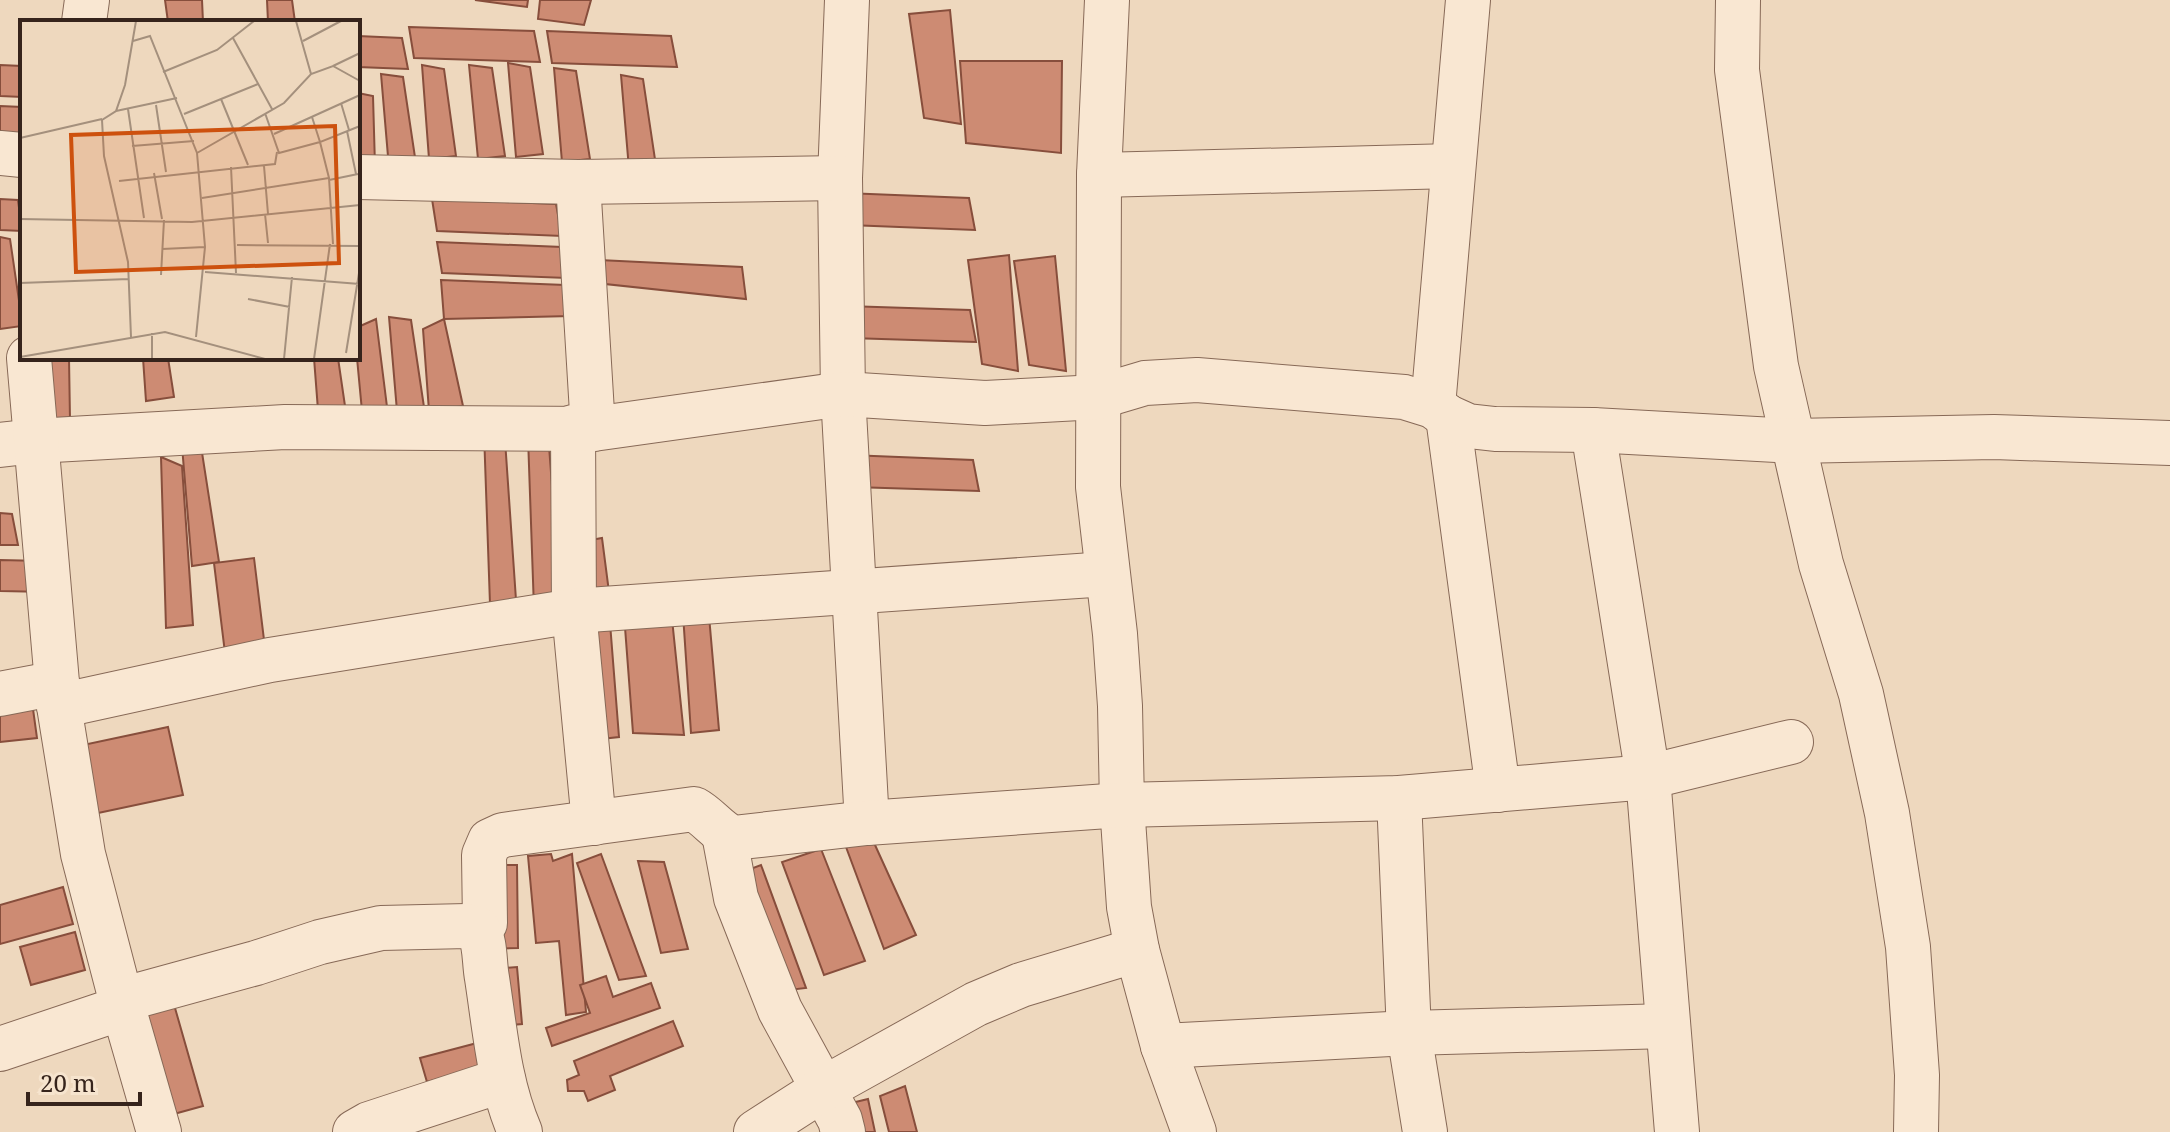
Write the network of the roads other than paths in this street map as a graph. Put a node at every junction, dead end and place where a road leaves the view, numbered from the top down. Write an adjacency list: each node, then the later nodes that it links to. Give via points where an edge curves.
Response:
1 (87, 0): 6 (street)
2 (847, 0): 12 (street)
3 (1107, 0): 10 (street)
4 (1468, 0): 9 (street)
5 (1738, 0): 20 (street, via 1737,70 1776,366)
6 (84, 20)
7 (0, 153): 8 (street)
8 (20, 155)
9 (1453, 166): 10 (street); 17 (street)
10 (1099, 175): 16 (street)
11 (360, 177): 13 (street)
12 (840, 178): 13 (street); 15 (street)
13 (578, 182): 18 (street)
14 (29, 360): 21 (street)
15 (843, 394): 16 (street, via 985,403); 18 (street); 24 (street)
16 (1098, 397): 17 (street, via 1145,383 1197,380 1404,397); 23 (street, via 1098,487)
17 (1440, 411): 19 (street, via 1468,426); 30 (street)
18 (583, 428): 21 (street, via 285,427); 25 (street)
19 (1593, 430): 20 (street); 29 (street)
20 (1793, 441): 22 (street, via 1994,437); 53 (street, via 1887,813 1908,947)
21 (18, 443): 27 (street)
22 (2170, 443)
23 (1107, 574): 24 (street); 32 (street, via 1120,706)
24 (853, 592): 25 (street); 34 (street)
25 (574, 611): 27 (street); 33 (street)
26 (0, 694): 27 (street)
27 (58, 695): 38 (street, via 83,854)
28 (1791, 742): 29 (street)
29 (1648, 777): 30 (street); 39 (street)
30 (1498, 790): 31 (street)
31 (1399, 798): 32 (street); 40 (street)
32 (1122, 805): 34 (street); 37 (street)
33 (594, 823): 35 (street, via 694,809); 36 (street, via 490,841 484,855 485,923)
34 (867, 823): 35 (street, via 733,838)
35 (724, 834): 44 (street, via 736,898 780,1010)
36 (478, 929): 38 (street, via 381,928); 43 (street)
37 (1137, 950): 41 (street); 44 (street, via 976,1004)
38 (121, 1000): 42 (street, via 110,1012); 45 (street)
39 (1668, 1026): 40 (street); 52 (street)
40 (1409, 1033): 41 (street); 51 (street)
41 (1163, 1046): 50 (street)
42 (0, 1049)
43 (503, 1080): 46 (street); 47 (street)
44 (823, 1089): 48 (street); 49 (street)
45 (159, 1132)
46 (355, 1132)
47 (520, 1132)
48 (756, 1132)
49 (843, 1132)
50 (1194, 1132)
51 (1425, 1132)
52 (1677, 1132)
53 (1916, 1132)

